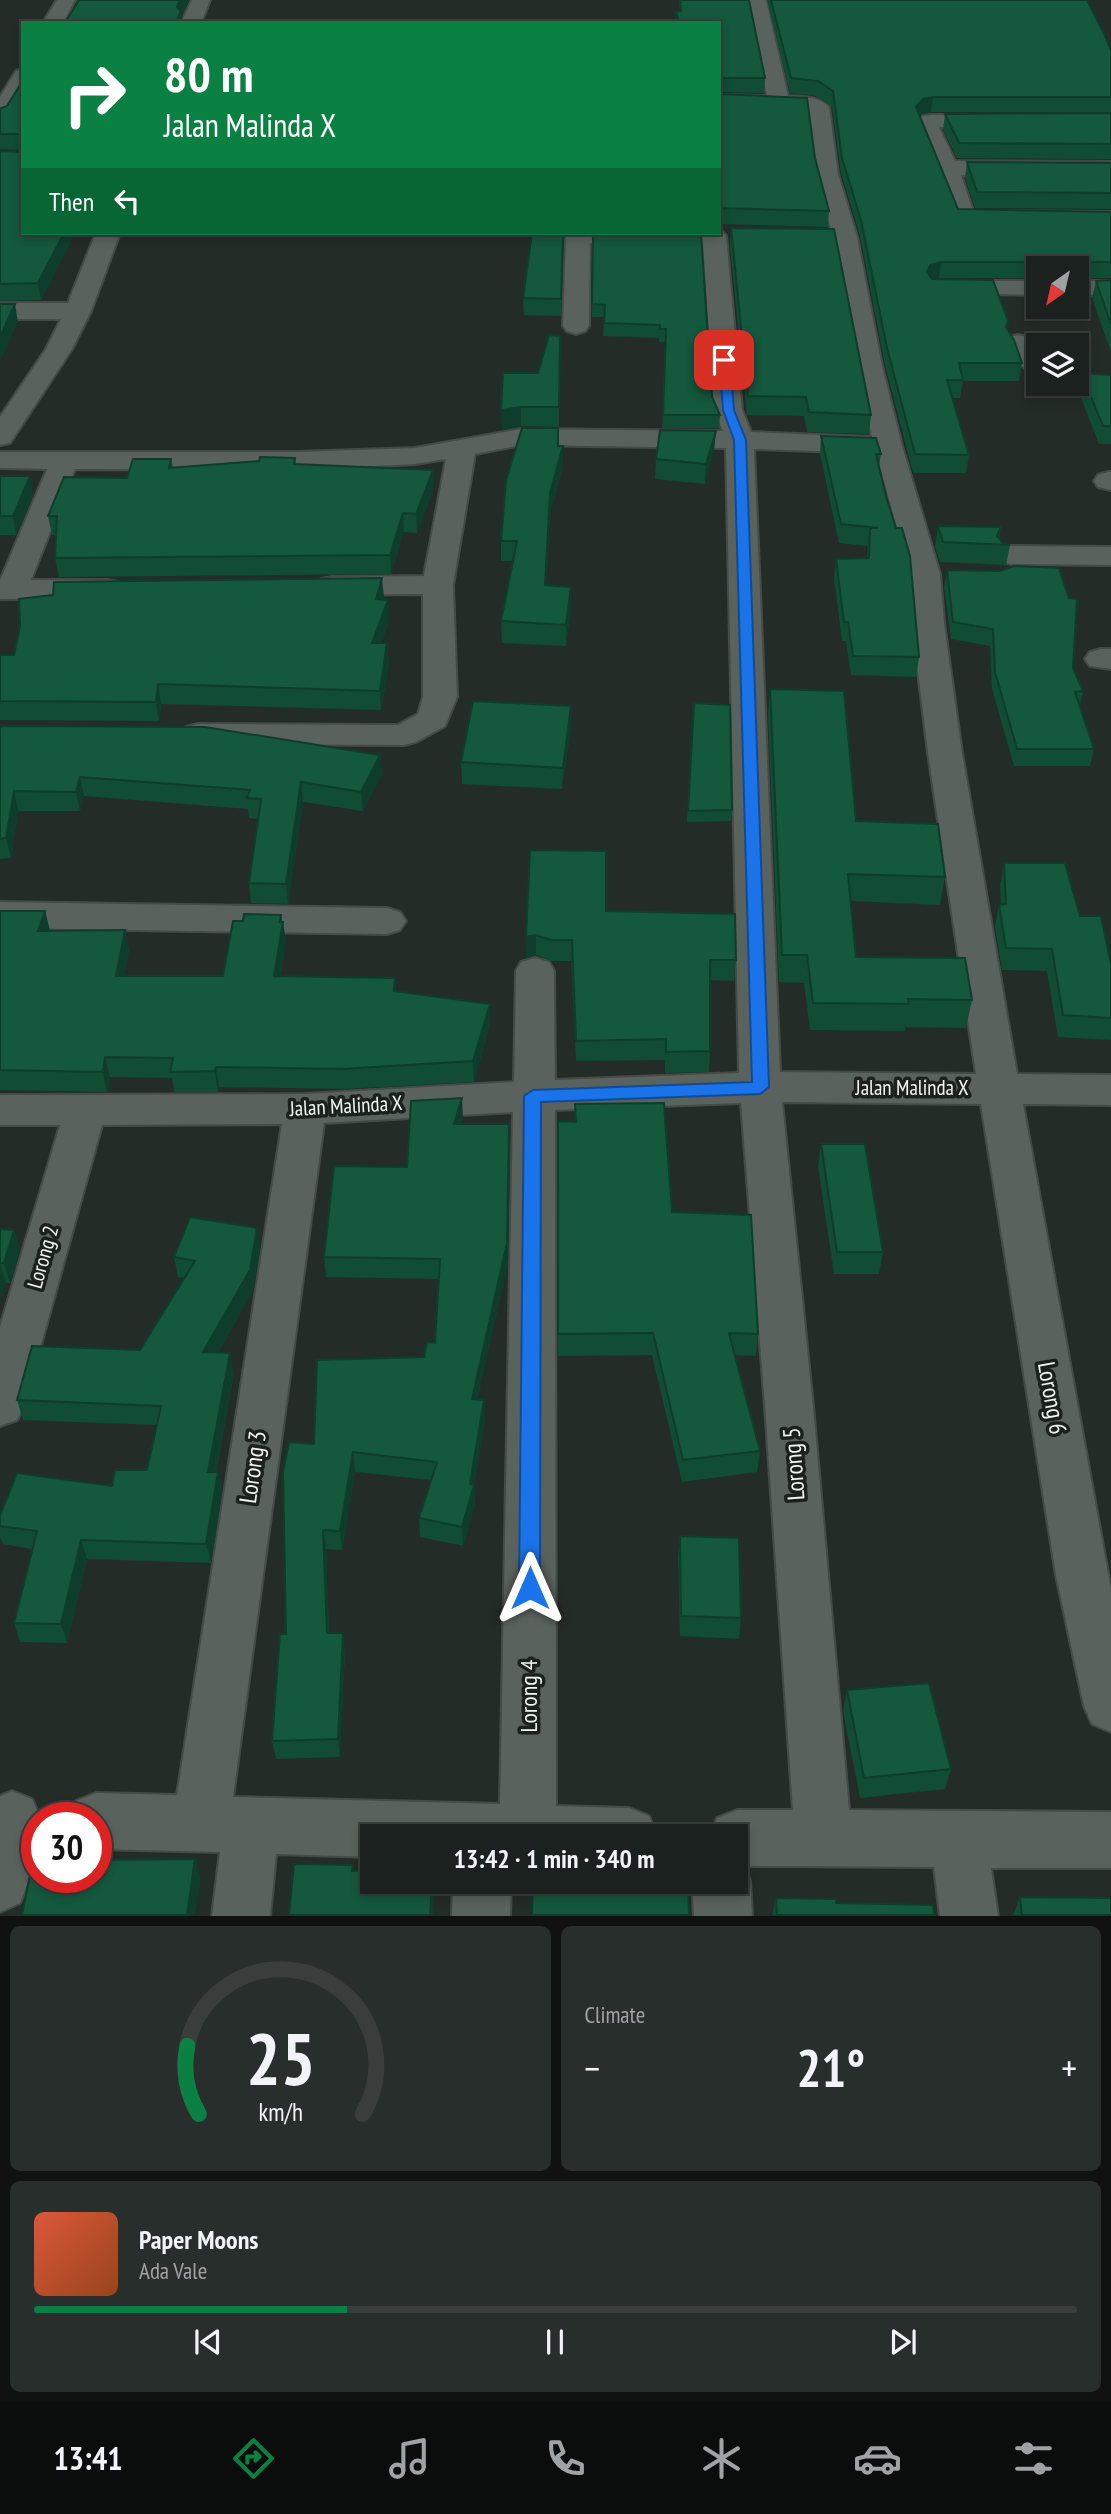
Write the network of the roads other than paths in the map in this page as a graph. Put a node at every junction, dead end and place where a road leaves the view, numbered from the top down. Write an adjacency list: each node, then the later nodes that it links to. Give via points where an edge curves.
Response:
1 (66, 0): 4 (street)
2 (201, 0): 5 (street)
3 (757, 0): 8 (street)
4 (54, 21)
5 (192, 21)
6 (21, 78): 9 (street)
7 (721, 102): 8 (street)
8 (779, 102): 19 (street, Lorong 6, via 818,107 827,174)
9 (0, 115)
10 (1020, 121): 11 (street, via 927,123)
11 (947, 168): 12 (street); 13 (street)
12 (1111, 169)
13 (964, 218): 14 (street); 20 (street)
14 (1111, 219)
15 (107, 235): 26 (street)
16 (578, 235): 27 (street)
17 (723, 235): 31 (street, Lorong 5, via 728,410)
18 (806, 237): 19 (street)
19 (845, 237): 32 (street, Lorong 6)
20 (975, 242)
21 (939, 288): 22 (street)
22 (1026, 288)
23 (1089, 288): 24 (street)
24 (1111, 288)
25 (0, 311): 26 (street)
26 (78, 311): 30 (street, via 59,349)
27 (576, 326)
28 (1018, 343): 29 (street)
29 (1026, 355)
30 (0, 437)
31 (740, 440): 32 (street); 33 (street, via 521,437); 46 (street, Lorong 5)
32 (888, 446): 47 (street, Lorong 6, via 937,574 928,623)
33 (462, 448): 35 (street, via 415,456 297,461); 38 (street)
34 (0, 460): 35 (street)
35 (64, 461): 41 (street)
36 (1011, 555): 37 (street)
37 (1111, 556)
38 (438, 585): 39 (street); 42 (street, via 440,697 433,719 425,726 404,735)
39 (301, 587)
40 (136, 588): 41 (street)
41 (6, 590)
42 (167, 734)
43 (0, 915): 44 (street)
44 (387, 921)
45 (535, 971): 49 (street, Lorong 4)
46 (760, 1087): 47 (street, Jalan Malinda X); 49 (street, Jalan Malinda X); 62 (street, Lorong 5)
47 (999, 1088): 48 (street, Jalan Malinda X); 54 (street, Lorong 6, via 1082,1575)
48 (1111, 1090)
49 (533, 1096): 52 (street, Jalan Malinda X); 58 (street, Lorong 4)
50 (86, 1109): 51 (street, Jalan Malinda X); 52 (street, Jalan Malinda X); 53 (street, Lorong 2)
51 (0, 1110)
52 (305, 1110): 57 (street, Lorong 3)
53 (0, 1406)
54 (1111, 1706)
55 (16, 1820): 64 (street)
56 (112, 1821): 57 (street)
57 (226, 1824): 59 (street); 67 (street, Lorong 3)
58 (495, 1824)
59 (360, 1835)
60 (748, 1838): 62 (street)
61 (959, 1839): 62 (street); 63 (street); 70 (street)
62 (823, 1840)
63 (1111, 1840)
64 (0, 1883)
65 (485, 1894): 68 (street, Lorong 4)
66 (721, 1894): 69 (street)
67 (241, 1916)
68 (481, 1916)
69 (723, 1916)
70 (969, 1916)

